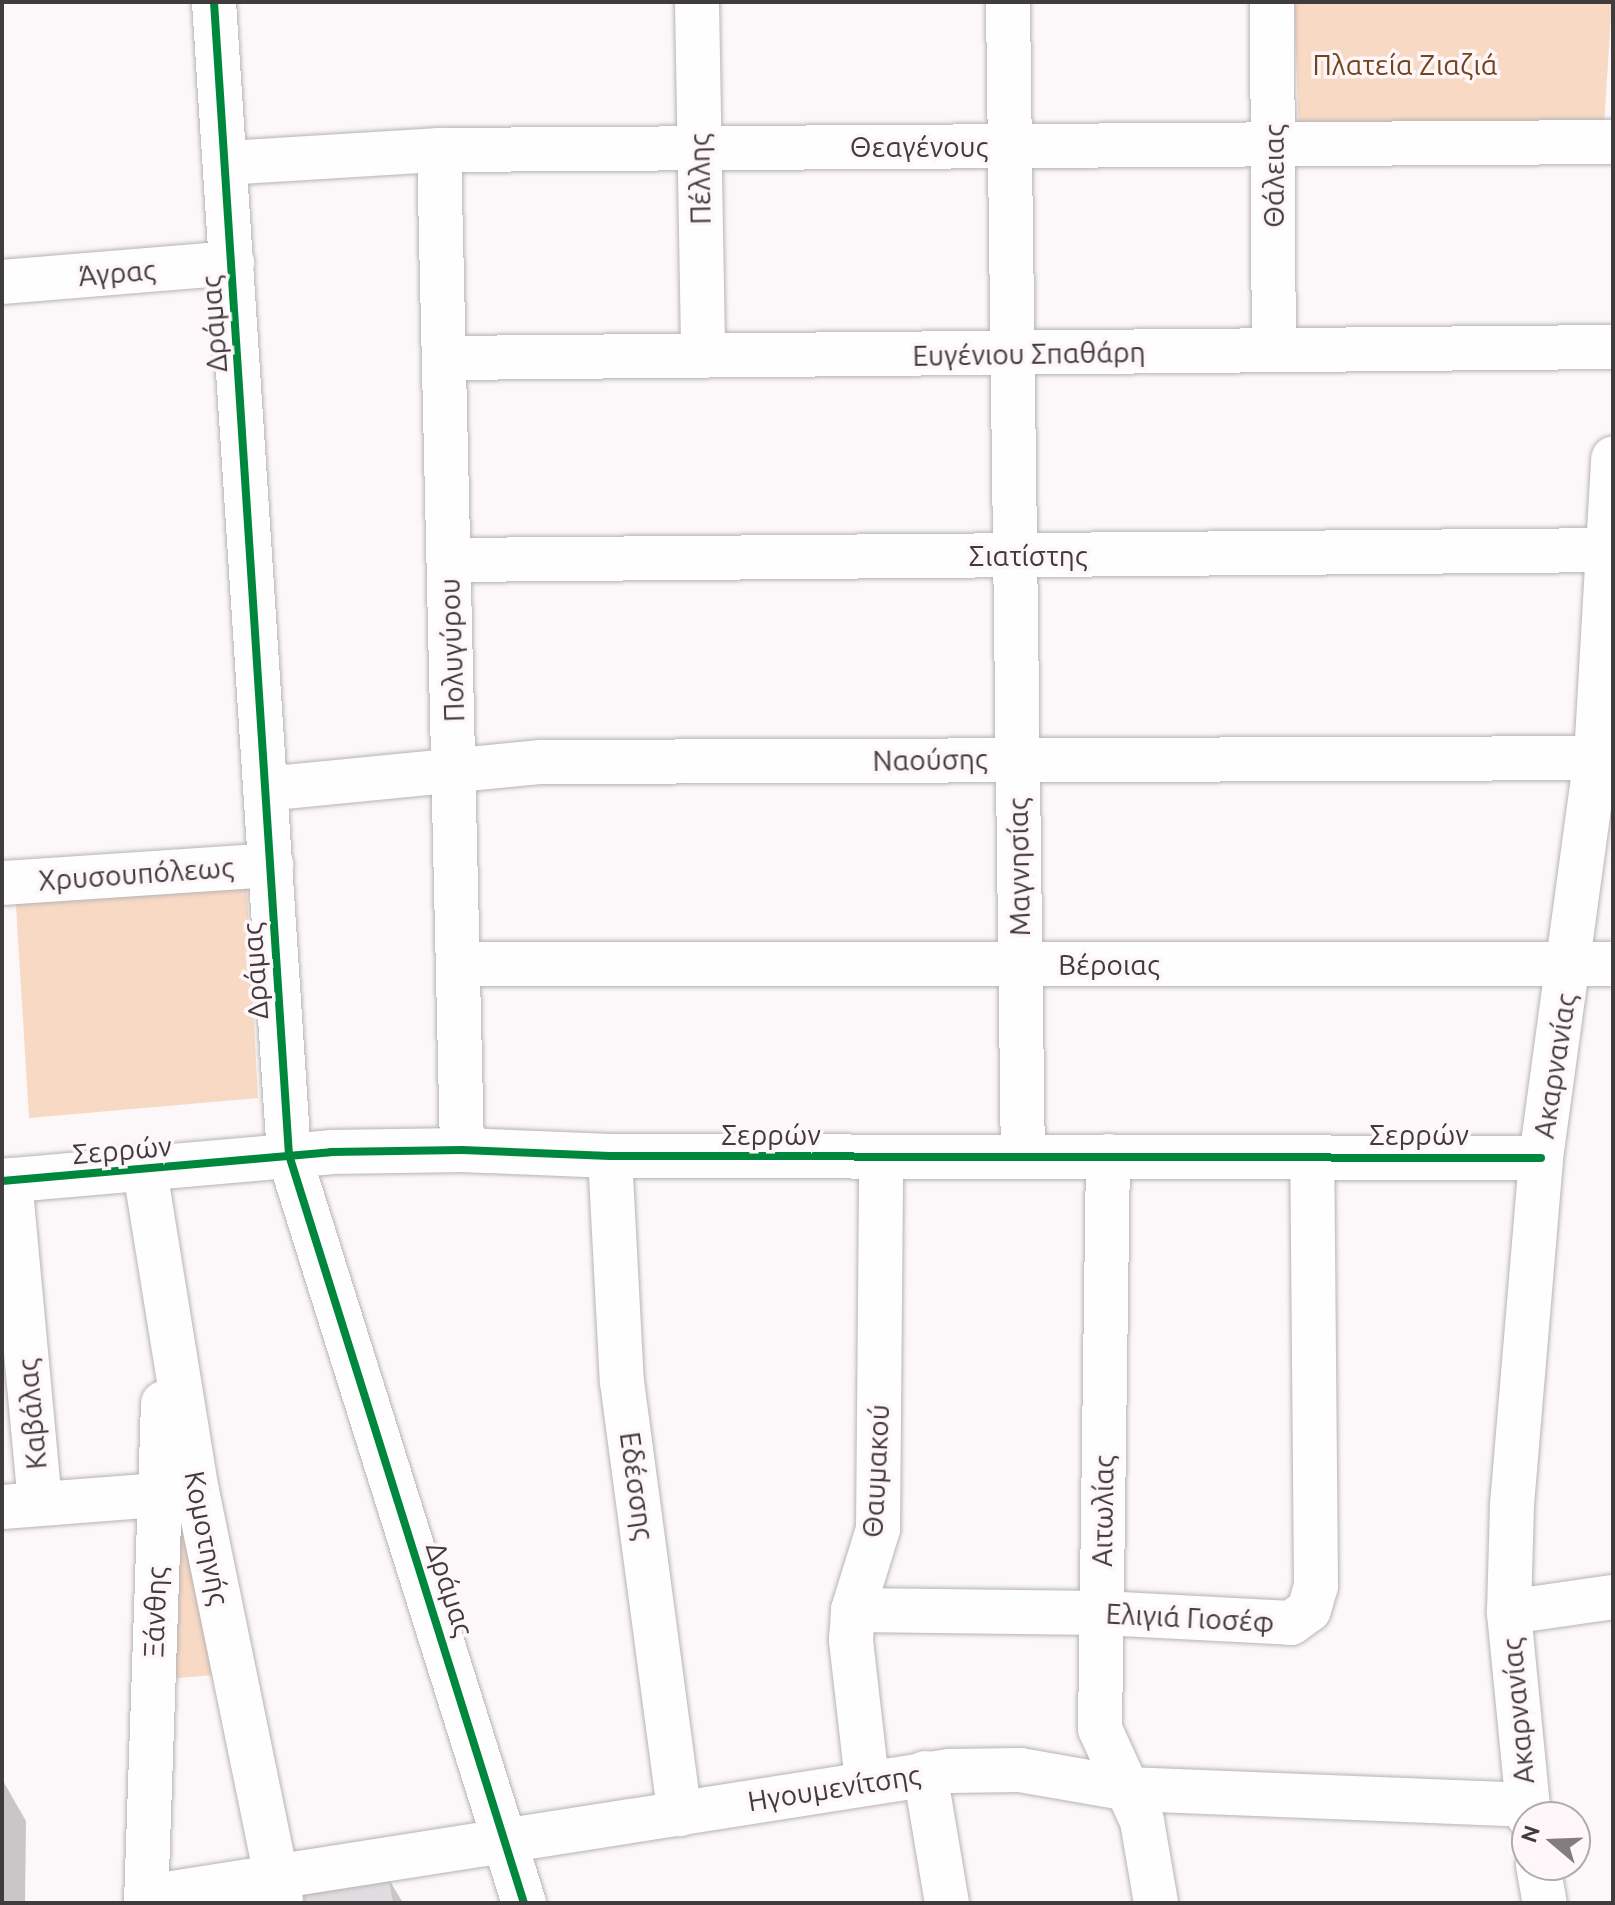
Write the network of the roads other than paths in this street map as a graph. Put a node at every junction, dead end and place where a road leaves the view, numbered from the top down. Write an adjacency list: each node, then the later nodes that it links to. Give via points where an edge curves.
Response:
1 (214, 2): 10 (street, Δράμας)
2 (697, 2): 7 (street, Πέλλης)
3 (1008, 2): 8 (street, Μαγνησίας)
4 (1272, 2): 5 (street, Θάλειας)
5 (1275, 142): 6 (street, Θεαγένους); 8 (street, Θεαγένους); 14 (street, Θάλειας)
6 (1613, 142)
7 (699, 147): 8 (street, Θεαγένους); 9 (street, Θεαγένους); 15 (street, Πέλλης)
8 (1010, 147): 16 (street, Μαγνησίας)
9 (439, 150): 10 (street, Θεαγένους); 17 (street, Πολυγύρου)
10 (225, 163): 11 (street, Δράμας)
11 (232, 263): 12 (street, Άγρας); 25 (street, Δράμας)
12 (2, 282)
13 (1613, 347): 14 (street, Ευγένιου Σπαθάρη)
14 (1274, 350): 16 (street, Ευγένιου Σπαθάρη)
15 (703, 356): 16 (street, Ευγένιου Σπαθάρη); 17 (street, Ευγένιου Σπαθάρη)
16 (1012, 356): 20 (street, Μαγνησίας)
17 (445, 358): 21 (street, Πολυγύρου)
18 (1613, 458): 19 (street, Ακαρνανίας)
19 (1608, 550): 20 (street, Σιατίστης); 22 (street, Ακαρνανίας)
20 (1015, 556): 21 (street, Σιατίστης); 23 (street, Μαγνησίας)
21 (449, 560): 24 (street, Πολυγύρου)
22 (1604, 757): 23 (street, Ναούσης); 28 (street, Ακαρνανίας)
23 (1018, 758): 24 (street, Ναούσης); 30 (street, Μαγνησίας)
24 (456, 767): 25 (street, Ναούσης); 29 (street, Πολυγύρου)
25 (265, 789): 26 (street, Δράμας)
26 (271, 865): 27 (street, Χρυσουπόλεως); 32 (street, Δράμας)
27 (2, 883)
28 (1592, 963): 30 (street, Βέροιας); 38 (street, Ακαρνανίας)
29 (461, 964): 30 (street, Βέροιας); 31 (street, Πολυγύρου)
30 (1021, 965): 34 (street, Μαγνησίας)
31 (462, 1150): 32 (street, Σερρών); 33 (street, Σερρών)
32 (289, 1155): 39 (street, Σερρών); 53 (street, Δράμας)
33 (610, 1156): 36 (street, Σερρών); 52 (street, Εδέσσης, via 622,1382)
34 (1023, 1156): 35 (street, Σερρών); 36 (street, Σερρών)
35 (1108, 1156): 37 (street, Σερρών); 46 (street, Αιτωλίας)
36 (881, 1157): 44 (street, Θαυμακού, via 878,1529)
37 (1312, 1157): 38 (street, Σερρών); 46 (street, Ελιγιά Γιοσέφ, via 1316,1586 1309,1610 1291,1623)
38 (1541, 1158): 45 (street, Ακαρνανίας, via 1512,1505)
39 (145, 1171): 40 (street, Σερρών); 41 (street, Κομοτηνής, via 166,1321)
40 (6, 1180): 42 (street, Καβάλας)
41 (178, 1494): 42 (street); 55 (street, Κομοτηνής); 56 (street, Ξάνθης)
42 (21, 1506)
43 (1613, 1597): 45 (street)
44 (853, 1610): 46 (street, Ελιγιά Γιοσέφ); 48 (street, Θαυμακού, via 851,1640)
45 (1509, 1612): 50 (street, Ακαρνανίας)
46 (1102, 1613): 49 (street, Αιτωλίας, via 1100,1729)
47 (925, 1773): 48 (street, Ηγουμενίτσης); 49 (street, Ηγουμενίτσης, via 1020,1770); 58 (street)
48 (867, 1781): 52 (street, Ηγουμενίτσης)
49 (1129, 1789): 51 (street, Ηγουμενίτσης); 59 (street, Αιτωλίας, via 1146,1837)
50 (1527, 1801)
51 (1511, 1810)
52 (680, 1814): 53 (street, Ηγουμενίτσης)
53 (508, 1839): 55 (street, Ηγουμενίτσης); 57 (street, Δράμας)
54 (1541, 1881): 60 (street)
55 (279, 1888): 56 (street, Ηγουμενίτσης)
56 (146, 1900)
57 (524, 1903)
58 (947, 1903)
59 (1156, 1903)
60 (1545, 1903)

